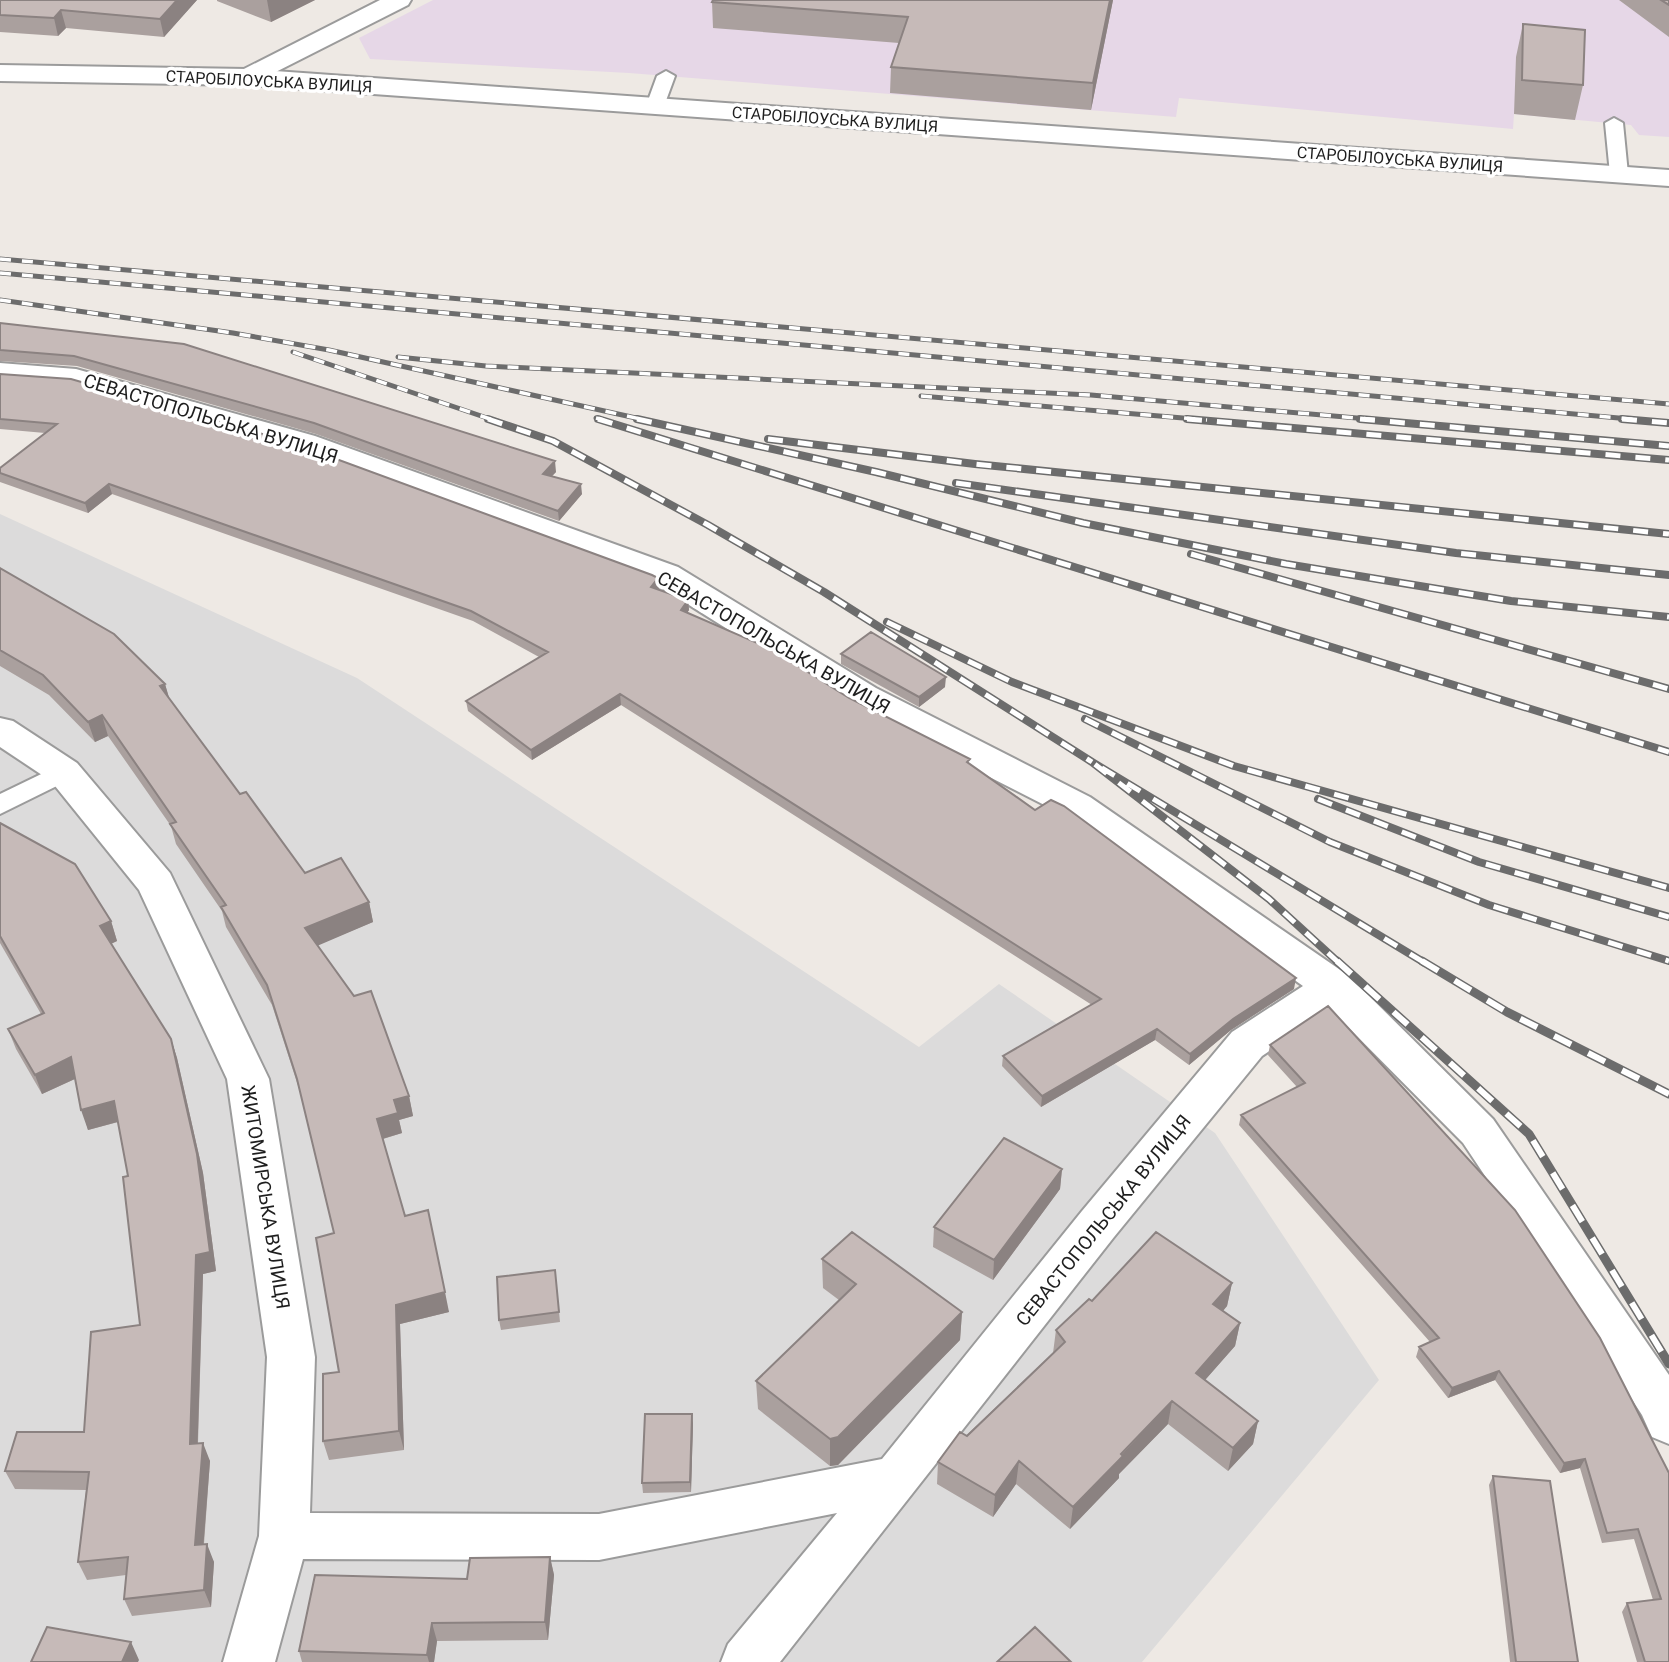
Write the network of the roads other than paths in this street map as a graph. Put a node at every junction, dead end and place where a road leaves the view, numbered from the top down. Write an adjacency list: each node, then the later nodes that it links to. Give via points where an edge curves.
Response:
1 (399, 0): 4 (street)
2 (0, 73): 4 (street, СТАРОБІЛОУСЬКА ВУЛИЦЯ)
3 (666, 76): 5 (lane)
4 (247, 77): 5 (street, СТАРОБІЛОУСЬКА ВУЛИЦЯ)
5 (655, 106): 7 (street, СТАРОБІЛОУСЬКА ВУЛИЦЯ)
6 (1614, 123): 7 (lane)
7 (1619, 174): 8 (street, СТАРОБІЛОУСЬКА ВУЛИЦЯ)
8 (1668, 180)
9 (0, 372): 13 (street, СЕВАСТОПОЛЬСЬКА ВУЛИЦЯ, via 76,378 304,443 666,575 863,697 1077,806)
10 (0, 730): 11 (street, ЖИТОМИРСЬКА ВУЛИЦЯ)
11 (64, 772): 12 (lane); 16 (street, ЖИТОМИРСЬКА ВУЛИЦЯ, via 156,883 248,1079 291,1357)
12 (0, 805)
13 (1334, 986): 14 (street, СЕВАСТОПОЛЬСЬКА ВУЛИЦЯ, via 1478,1130 1615,1333); 15 (street, СЕВАСТОПОЛЬСЬКА ВУЛИЦЯ, via 1247,1044)
14 (1669, 1422)
15 (896, 1479): 16 (street, via 599,1537); 18 (street, СЕВАСТОПОЛЬСЬКА ВУЛИЦЯ)
16 (284, 1536): 17 (street, ЖИТОМИРСЬКА ВУЛИЦЯ)
17 (248, 1662)
18 (747, 1662)

